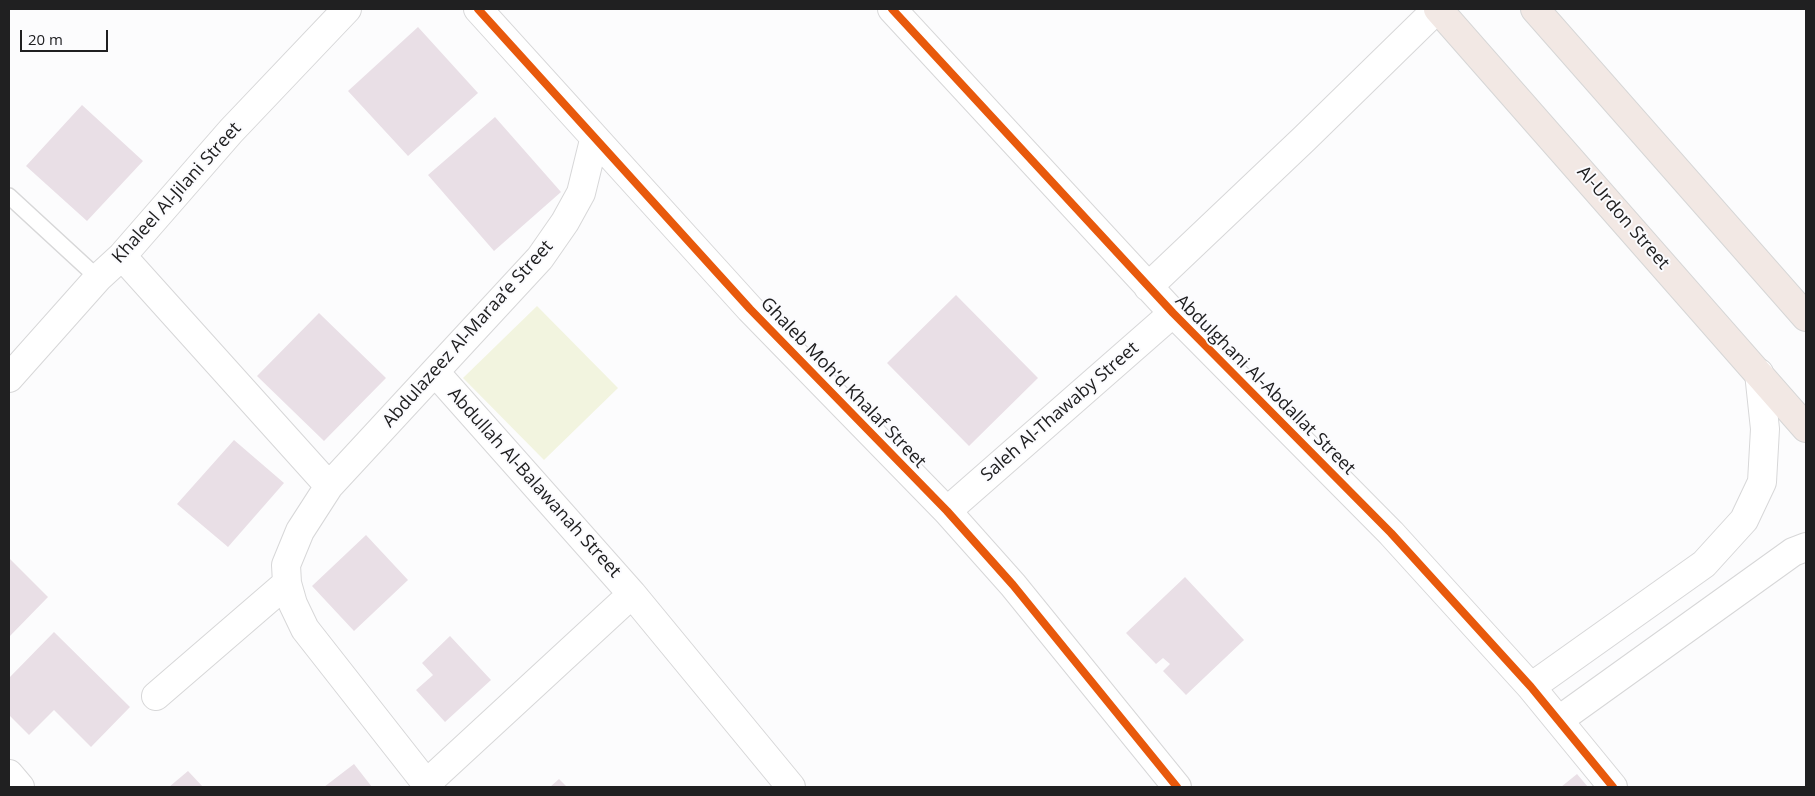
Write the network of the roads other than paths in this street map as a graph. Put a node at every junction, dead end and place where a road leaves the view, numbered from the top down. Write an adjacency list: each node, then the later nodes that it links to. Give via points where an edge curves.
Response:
1 (346, 9): 8 (street, Khaleel Al-Jilani Street, via 231,131)
2 (478, 9): 6 (street, Ghaleb Moh‘d Khalaf Street)
3 (892, 9): 10 (street, Abdulghani Al-Abdallat Street)
4 (1438, 9): 10 (street); 14 (highway, Al-Urdon Street)
5 (1535, 9): 11 (highway)
6 (594, 140): 13 (street, Abdulazeez Al-Maraa‘e Street, via 581,193 565,222 540,258); 18 (street, Ghaleb Moh‘d Khalaf Street, via 750,309)
7 (9, 196): 9 (lane)
8 (122, 256): 9 (street, Khaleel Al-Jilani Street); 17 (street)
9 (98, 278): 15 (street, Khaleel Al-Jilani Street)
10 (1148, 287): 12 (street, Abdulghani Al-Abdallat Street)
11 (1801, 307)
12 (1172, 313): 18 (street, Saleh Al-Thawaby Street); 22 (street, Abdulghani Al-Abdallat Street, via 1390,533)
13 (435, 372): 17 (street, Abdulazeez Al-Maraa‘e Street); 21 (street, Abdullah Al-Balawanah Street)
14 (1759, 374): 16 (highway, Al-Urdon Street); 22 (street, via 1766,429 1762,482 1744,520 1704,564)
15 (9, 378)
16 (1806, 428)
17 (329, 486): 20 (street, Abdulazeez Al-Maraa‘e Street, via 291,549 286,565)
18 (947, 511): 29 (street, Ghaleb Moh‘d Khalaf Street, via 1019,593)
19 (1806, 546): 24 (street, via 1793,552)
20 (287, 583): 23 (street); 26 (street, Abdulazeez Al-Maraa‘e Street, via 305,629)
21 (632, 594): 26 (street, Abdullah Al-Balawanah Street); 28 (street, Abdullah Al-Balawanah Street)
22 (1531, 687): 24 (street, Abdulghani Al-Abdallat Street)
23 (156, 696)
24 (1559, 720): 30 (street, Abdulghani Al-Abdallat Street)
25 (9, 774): 27 (street)
26 (428, 786)
27 (20, 787)
28 (791, 787)
29 (1177, 787)
30 (1613, 787)

